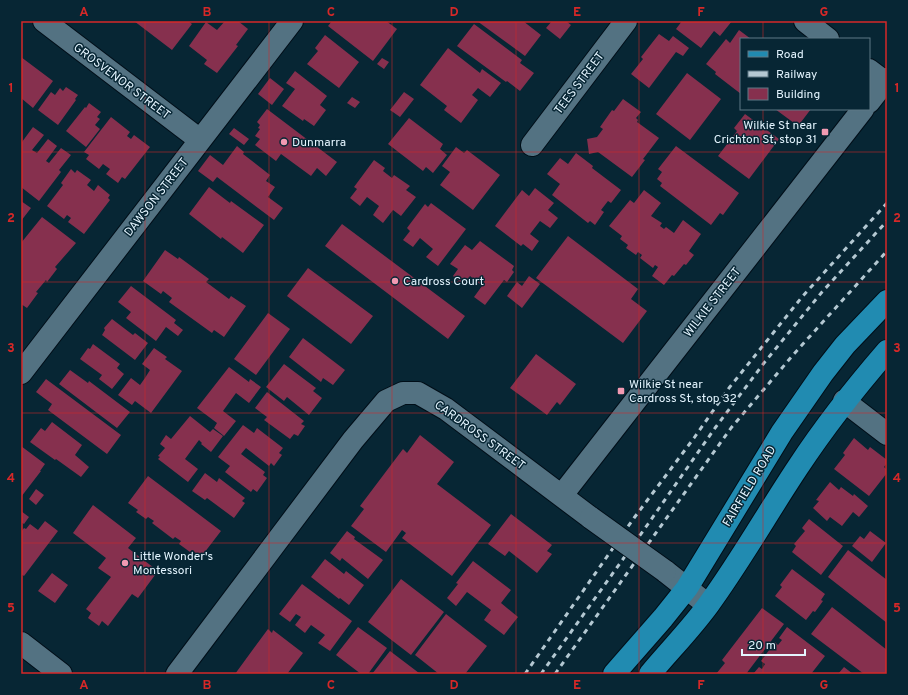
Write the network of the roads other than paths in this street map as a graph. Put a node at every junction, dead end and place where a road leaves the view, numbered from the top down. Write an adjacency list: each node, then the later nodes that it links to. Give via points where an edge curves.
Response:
1 (44, 21): 9 (street, GROSVENOR STREET)
2 (292, 21): 9 (street, DAWSON STREET)
3 (626, 21): 10 (street, TEES STREET)
4 (805, 21): 5 (street)
5 (827, 38)
6 (880, 77): 7 (street)
7 (870, 100)
8 (863, 110): 16 (street, WILKIE STREET)
9 (200, 140): 13 (street, DAWSON STREET)
10 (532, 145)
11 (887, 301): 17 (main road, FAIRFIELD ROAD, via 845,345 802,403)
12 (887, 351): 14 (main road)
13 (21, 373)
14 (844, 401): 15 (street); 18 (main road)
15 (887, 434)
16 (562, 495): 17 (street, CARDROSS STREET, bridge); 21 (street, CARDROSS STREET, via 446,409 418,393 402,394 386,401 353,440)
17 (687, 588): 18 (street, CARDROSS STREET); 22 (main road, FAIRFIELD ROAD)
18 (708, 605): 23 (main road)
19 (21, 643): 20 (street)
20 (61, 674)
21 (176, 674)
22 (614, 674)
23 (650, 674)

